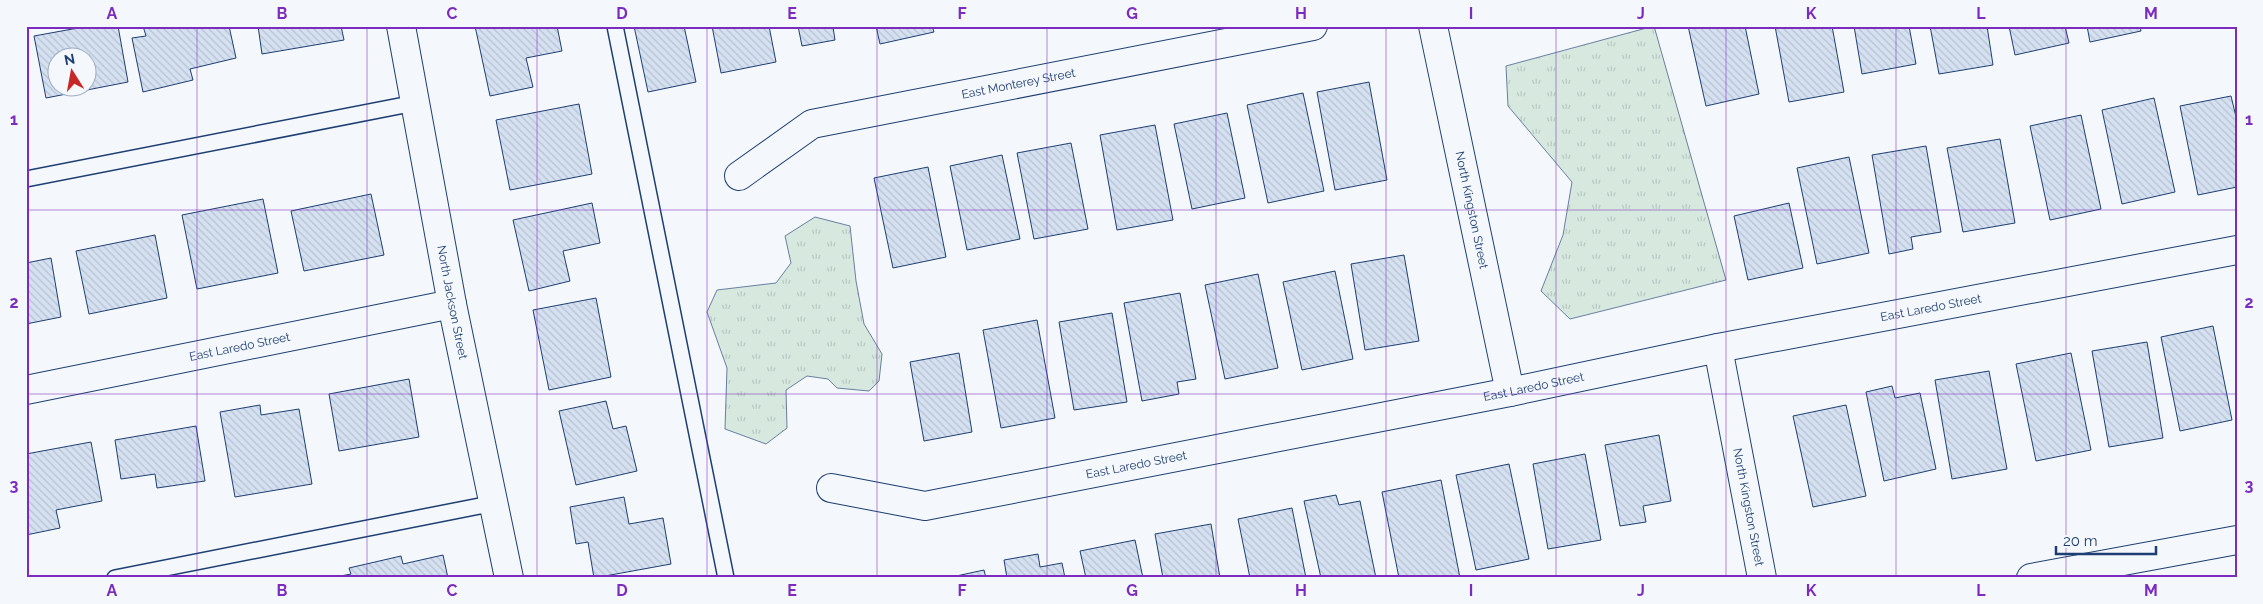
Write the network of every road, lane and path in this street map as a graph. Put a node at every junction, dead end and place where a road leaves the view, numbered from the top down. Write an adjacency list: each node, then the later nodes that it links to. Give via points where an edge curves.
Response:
1 (400, 26): 5 (street, North Jackson Street)
2 (615, 26): 18 (lane)
3 (1313, 26): 6 (street, East Monterey Street, via 812,124)
4 (1433, 26): 12 (street, North Kingston Street)
5 (415, 103): 7 (lane); 9 (street, North Jackson Street)
6 (739, 176)
7 (26, 179)
8 (2237, 250): 10 (street, East Laredo Street)
9 (452, 304): 11 (street, East Laredo Street); 14 (street, North Jackson Street)
10 (1718, 348): 12 (street, East Laredo Street); 19 (street, North Kingston Street)
11 (26, 390)
12 (1510, 392): 13 (street, East Laredo Street, via 925,506)
13 (831, 488)
14 (494, 503): 16 (lane); 17 (street, North Jackson Street)
15 (2237, 540): 20 (street)
16 (115, 578)
17 (509, 578)
18 (726, 578)
19 (1762, 578)
20 (2031, 578)

